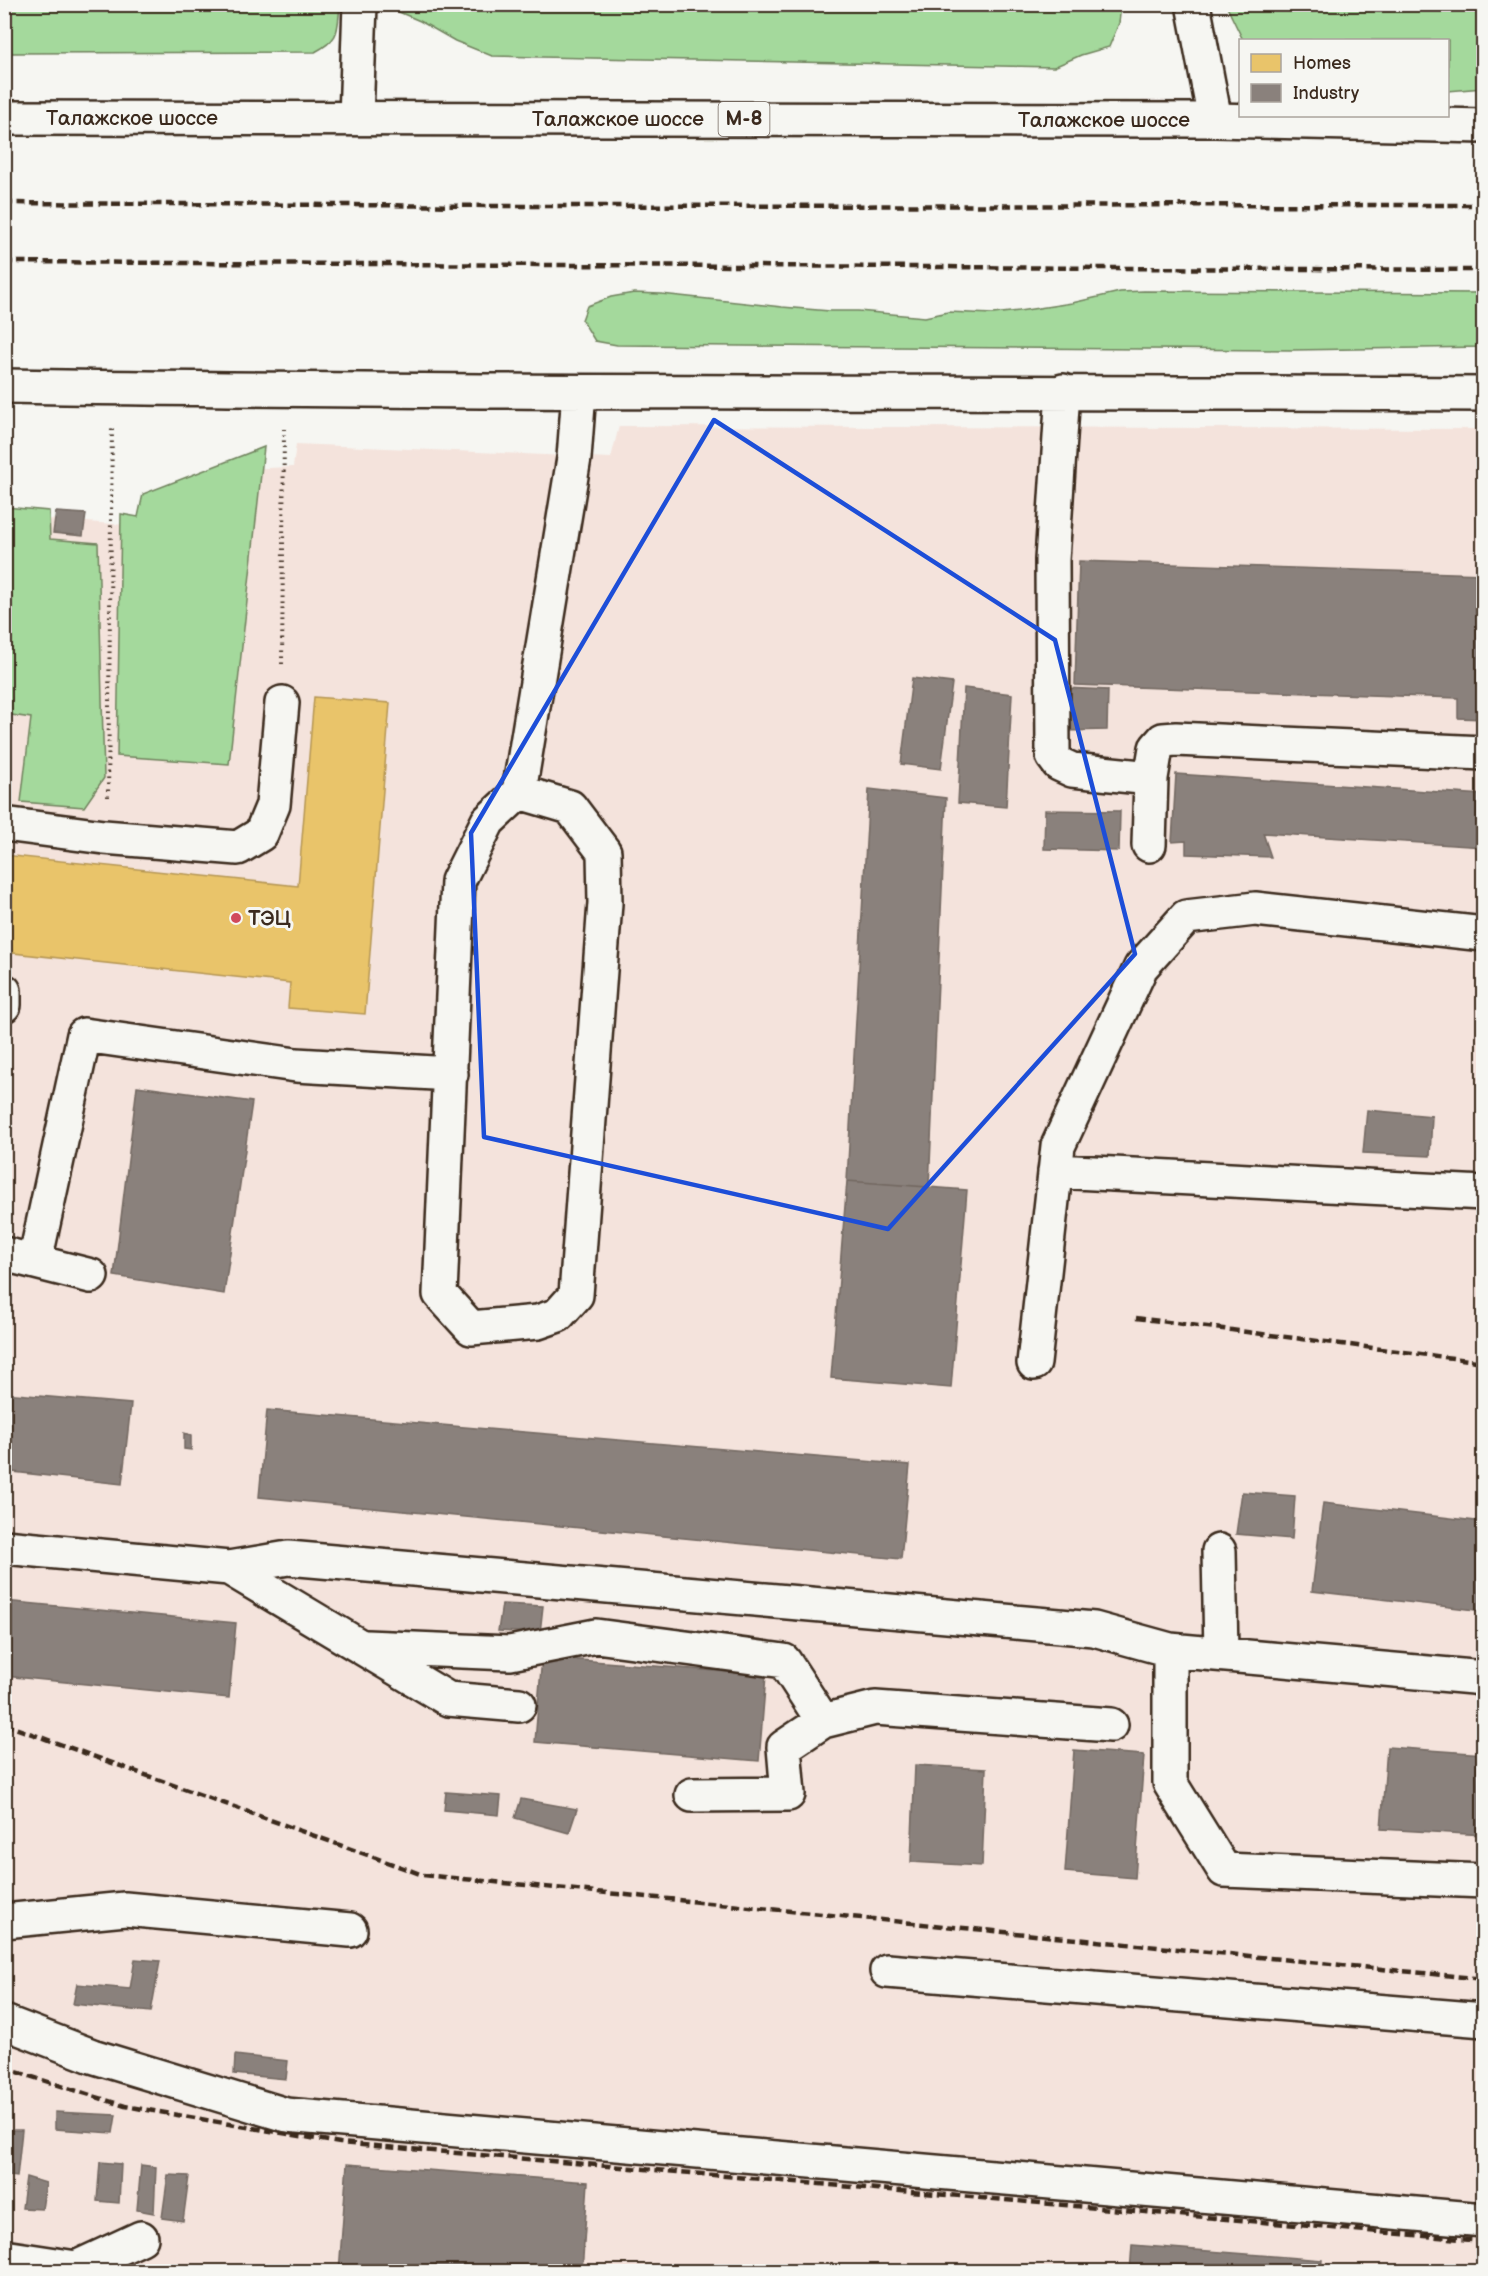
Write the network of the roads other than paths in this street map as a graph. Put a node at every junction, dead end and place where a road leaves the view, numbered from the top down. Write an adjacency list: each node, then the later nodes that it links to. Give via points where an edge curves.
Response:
1 (360, 4): 4 (street)
2 (1193, 4): 5 (street)
3 (4, 118): 4 (street, Талажское шоссе / М-8)
4 (356, 118): 5 (street, Талажское шоссе / М-8)
5 (1215, 120): 6 (street, Талажское шоссе / М-8)
6 (1484, 126)
7 (4, 386): 9 (street)
8 (1064, 391): 9 (street); 10 (street); 13 (street, via 1052,560 1053,756 1072,770)
9 (579, 392): 14 (street, via 574,458)
10 (1484, 394)
11 (282, 703): 15 (street, via 273,805 261,834 238,848)
12 (1484, 753): 13 (street, via 1176,739 1163,740 1156,748)
13 (1152, 778): 16 (street)
14 (519, 792): 20 (street, via 488,821 459,881); 20 (street, via 570,807 604,852 604,903 576,1294 558,1315 538,1322 471,1328 440,1294)
15 (4, 824)
16 (1149, 844)
17 (1484, 934): 21 (street, via 1255,909 1186,916 1141,967 1058,1146)
18 (4, 991): 19 (street)
19 (4, 1005)
20 (451, 1074): 23 (street, via 296,1065 84,1035)
21 (1055, 1171): 22 (street); 25 (street)
22 (1484, 1193)
23 (20, 1258): 24 (street)
24 (91, 1276)
25 (1034, 1363)
26 (4, 1547): 28 (street)
27 (1219, 1551): 31 (street)
28 (230, 1568): 29 (street); 30 (street, via 288,1558 1094,1629)
29 (361, 1647): 33 (street, via 448,1699); 34 (street, via 510,1653 596,1636 784,1661)
30 (1170, 1650): 31 (street); 37 (street, via 1170,1783 1224,1870)
31 (1221, 1654): 32 (street)
32 (1484, 1678)
33 (519, 1705)
34 (823, 1721): 35 (street, via 875,1708); 36 (street, via 784,1747 788,1794)
35 (1111, 1725)
36 (692, 1795)
37 (1484, 1881)
38 (4, 1922): 39 (street, via 125,1910)
39 (350, 1930)
40 (887, 1971): 41 (street)
41 (1484, 2020)
42 (4, 2022): 43 (street, via 92,2056 286,2115)
43 (1484, 2220)
44 (141, 2238): 45 (street, via 76,2268)
45 (4, 2257)

